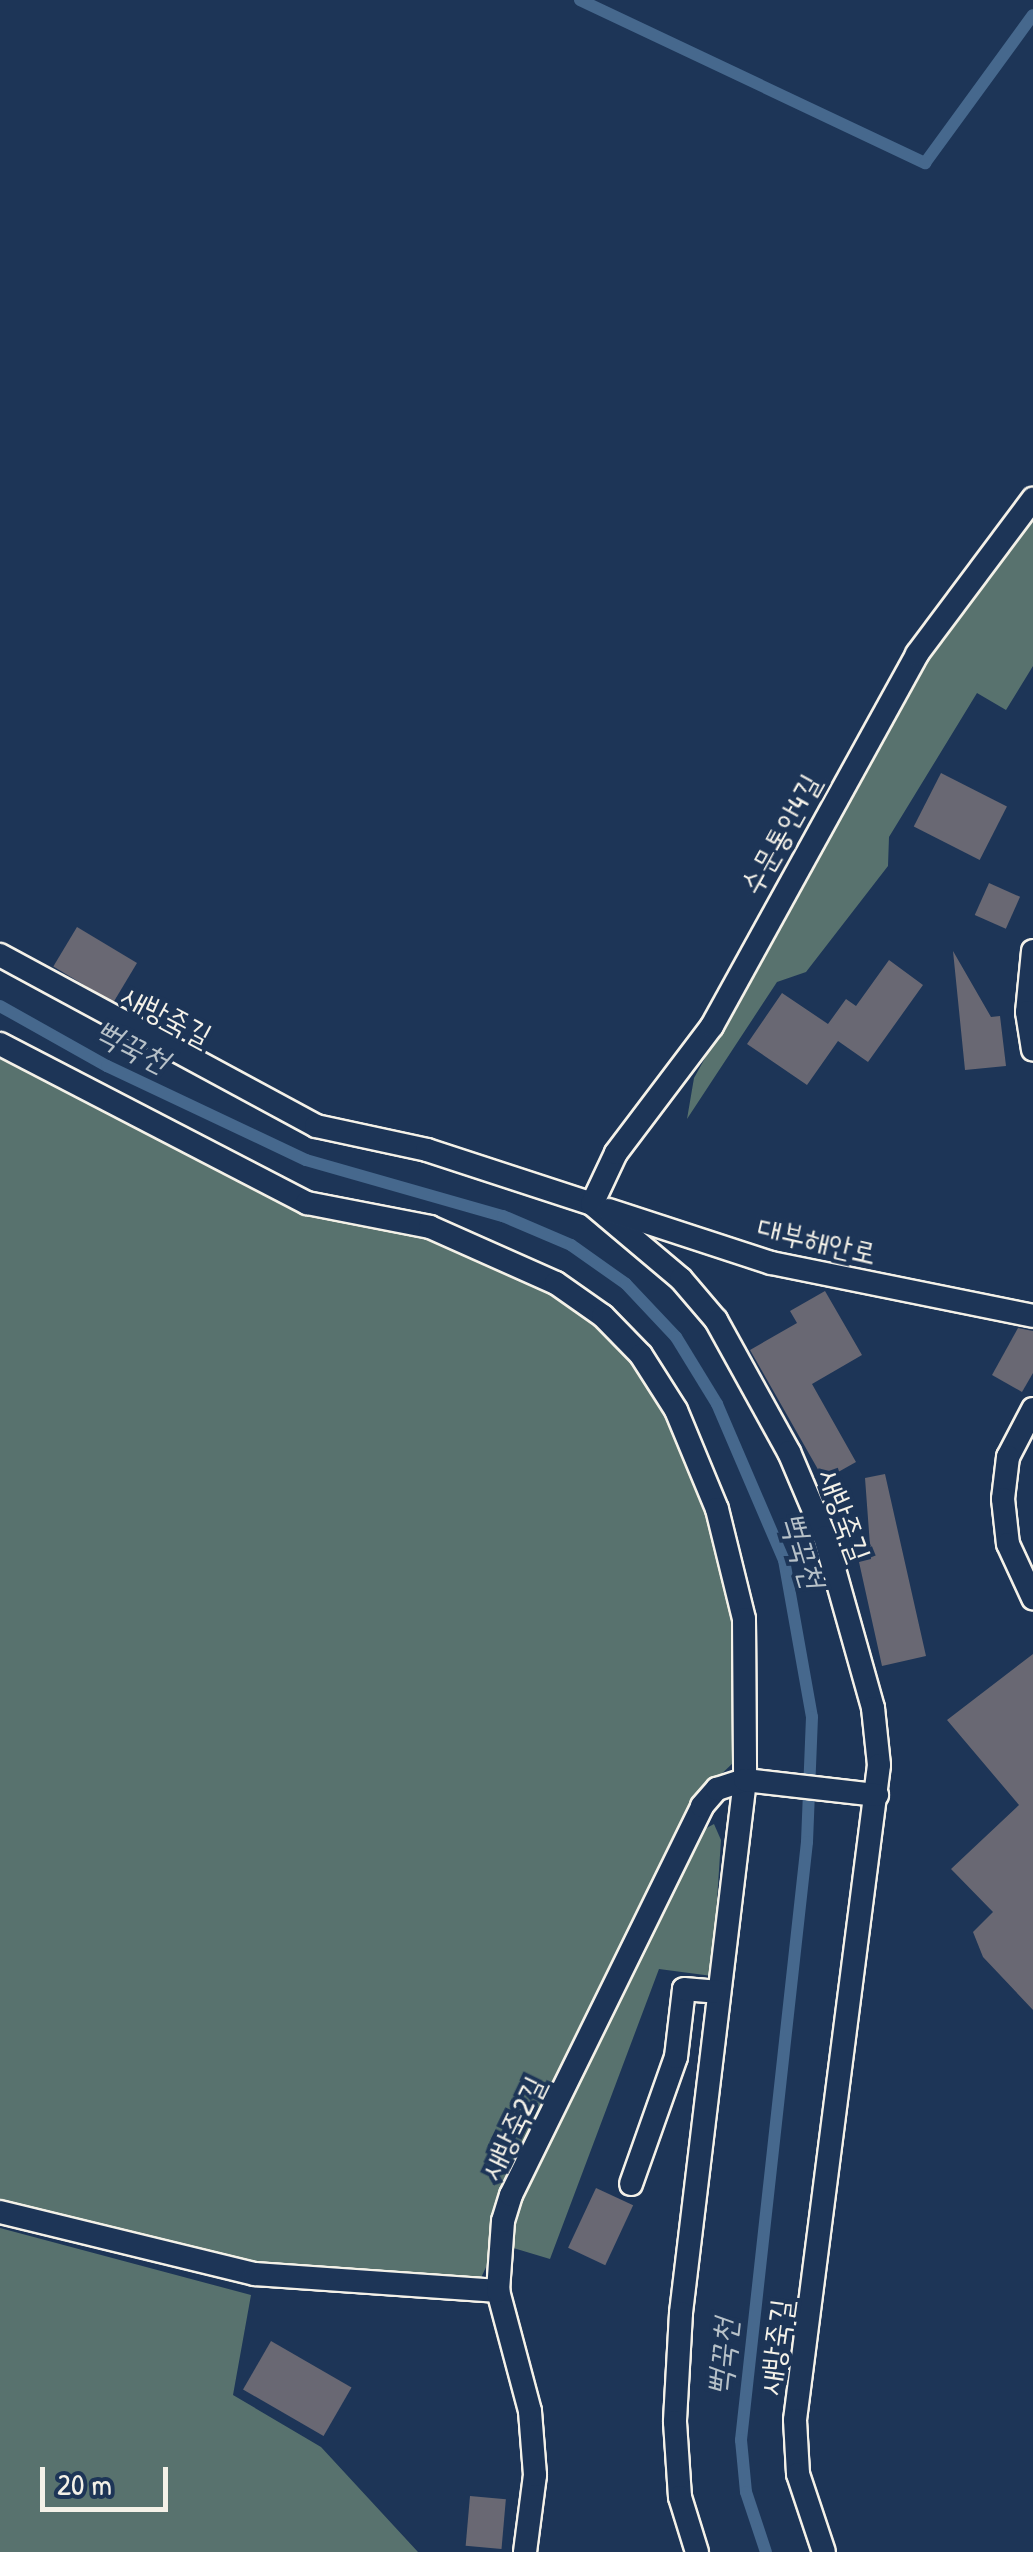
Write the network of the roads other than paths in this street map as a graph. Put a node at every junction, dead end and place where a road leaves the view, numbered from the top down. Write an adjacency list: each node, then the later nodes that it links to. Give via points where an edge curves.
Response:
1 (1033, 499): 6 (lane, 수문통안4길, via 917,654 712,1026 616,1154)
2 (1033, 951): 5 (lane, via 1027,1012)
3 (0, 955): 6 (lane, 새방죽길, via 316,1126 427,1150)
4 (0, 1044): 10 (lane, via 307,1203 430,1227 556,1283 604,1316 641,1355 676,1410 717,1509 744,1619)
5 (1033, 1050)
6 (592, 1204): 7 (lane, 대부해안로, via 771,1263); 11 (lane, 새방죽길, via 668,1267 716,1320 789,1452 825,1538 873,1708)
7 (1033, 1316)
8 (1033, 1409): 9 (lane, via 1008,1457 1003,1499 1008,1544)
9 (1033, 1598)
10 (752, 1781): 11 (lane); 12 (lane); 15 (lane, 새방죽2길, via 717,1789 702,1806 512,2195 502,2220)
11 (866, 1794): 18 (lane, 새방죽길, via 795,2420 798,2474)
12 (719, 1992): 13 (lane, via 684,1989 676,2057); 17 (lane, via 681,2313 675,2422 680,2497)
13 (630, 2184)
14 (0, 2212): 15 (lane, via 255,2274)
15 (498, 2291): 16 (lane, 새방죽2길, via 530,2411 535,2475)
16 (525, 2552)
17 (697, 2552)
18 (824, 2552)

